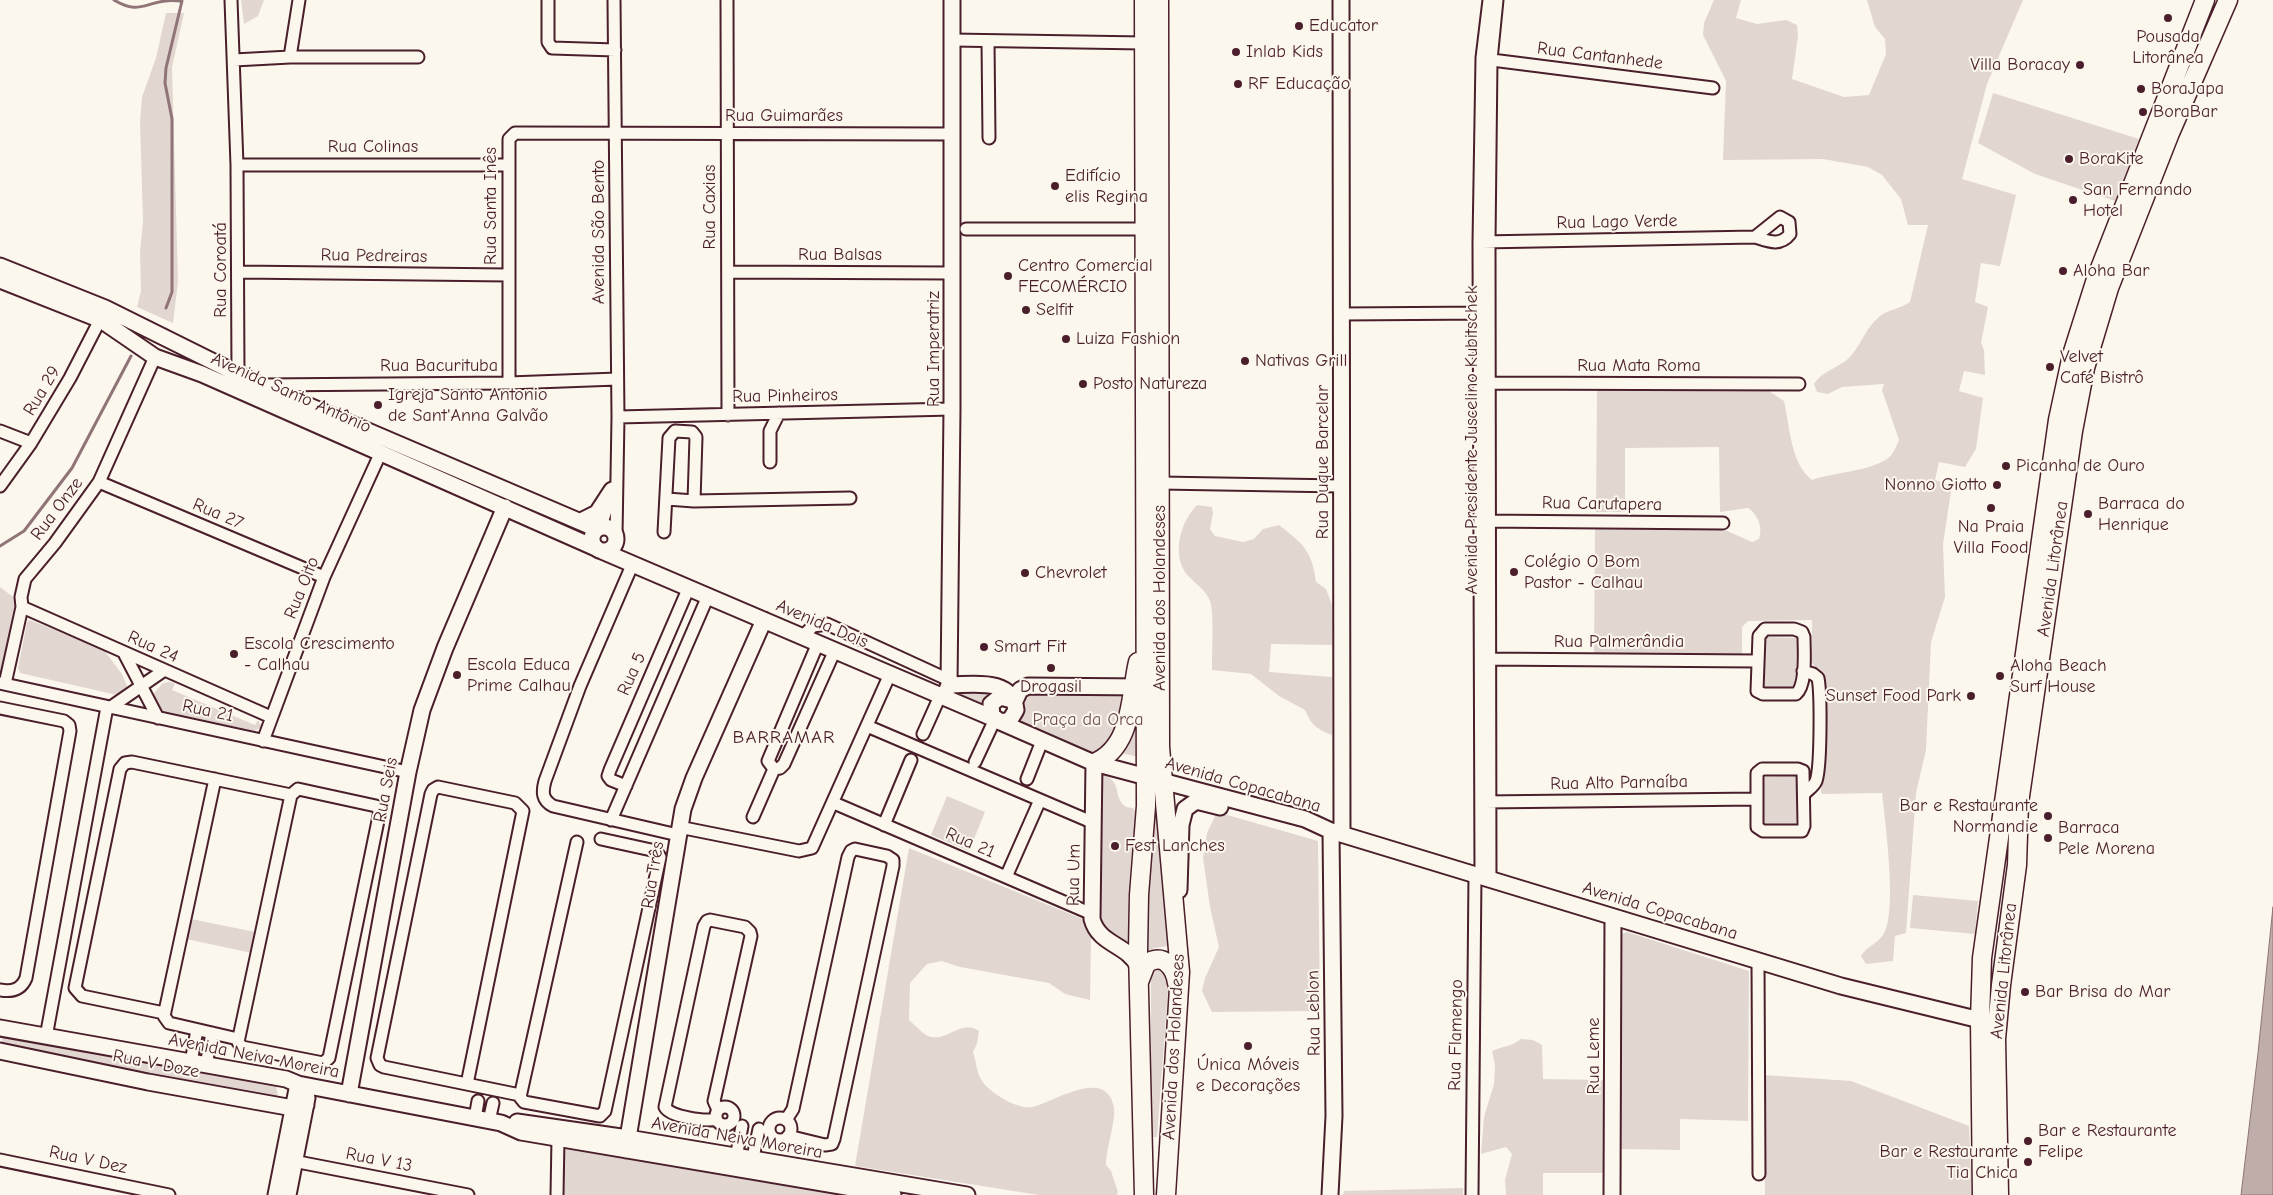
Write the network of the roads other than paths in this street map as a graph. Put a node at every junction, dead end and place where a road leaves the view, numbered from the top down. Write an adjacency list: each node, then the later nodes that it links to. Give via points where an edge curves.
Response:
1 (232, 0): 21 (street, Rua Coroatá)
2 (299, 0): 18 (street)
3 (548, 0): 17 (street, via 548,42 552,48)
4 (614, 0): 17 (street, Avenida São Bento)
5 (727, 0): 24 (street, Rua Caxias)
6 (952, 0): 14 (street, Rua Imperatriz)
7 (1144, 0): 16 (main road, Avenida dos Holandeses)
8 (1159, 0): 61 (main road, Avenida dos Holandeses)
9 (1341, 0): 40 (street, Rua Duque Barcelar)
10 (1489, 0): 20 (street, Avenida Presidente Juscelino Kubitschek)
11 (1497, 0): 20 (street, Avenida Presidente Juscelino Kubitschek)
12 (2206, 0): 131 (main road, Avenida Litorânea, via 2097,276 2070,363 2044,510)
13 (2228, 0): 135 (main road, Avenida Litorânea, via 2170,133 2116,270 2085,368 2019,803 2017,865)
14 (952, 40): 15 (street); 25 (street, Rua Imperatriz)
15 (988, 41): 16 (street); 26 (street)
16 (1144, 44): 30 (main road, Avenida dos Holandeses)
17 (615, 50): 23 (street, Avenida São Bento)
18 (290, 57): 19 (street); 21 (street)
19 (418, 57)
20 (1487, 59): 22 (street, Rua Cantanhede); 32 (street, Avenida Presidente Juscelino Kubitschek)
21 (234, 60): 27 (street, Rua Coroatá)
22 (1713, 88)
23 (616, 134): 24 (street, Rua Guimarães); 28 (street, Rua Santa Inês, via 515,134 509,139); 44 (street, Avenida São Bento)
24 (727, 134): 25 (street, Rua Guimarães); 35 (street, Rua Caxias)
25 (952, 134): 36 (street, Rua Imperatriz)
26 (989, 138)
27 (237, 165): 28 (street, Rua Colinas); 34 (street, Rua Coroatá)
28 (509, 165): 37 (street, Rua Santa Inês)
29 (966, 229): 30 (street)
30 (1144, 229): 94 (main road, Avenida dos Holandeses, via 1145,634)
31 (1755, 237): 32 (street, Rua Lago Verde)
32 (1484, 242): 41 (street, Avenida Presidente Juscelino Kubitschek)
33 (0, 266): 39 (street, Avenida Santo Antônio)
34 (239, 272): 37 (street, Rua Pedreiras); 43 (street, Rua Coroatá)
35 (728, 272): 36 (street, Rua Balsas); 51 (street, Rua Caxias)
36 (952, 273): 49 (street, Rua Imperatriz)
37 (509, 275): 45 (street, Rua Santa Inês)
38 (0, 280): 39 (street, Avenida Santo Antônio)
39 (103, 314): 42 (street, Avenida Santo Antônio); 43 (street, Avenida Santo Antônio); 56 (street, Rua 29)
40 (1341, 314): 41 (street); 63 (street, Rua Duque Barcelar)
41 (1484, 314): 46 (street, Avenida Presidente Juscelino Kubitschek)
42 (155, 357): 57 (street, Avenida Santo Antônio, via 202,374); 60 (street, Rua Onze)
43 (238, 375): 48 (street, Avenida Santo Antônio)
44 (618, 379): 45 (street, Rua Bacurituba); 53 (street, Avenida São Bento)
45 (509, 383): 48 (street, Rua Bacurituba)
46 (1484, 383): 47 (street, Rua Mata Roma); 69 (street, Avenida Presidente Juscelino Kubitschek)
47 (1799, 384)
48 (260, 385): 70 (street, Avenida Santo Antônio)
49 (952, 409): 50 (street, Rua Pinheiros); 95 (street, Rua Imperatriz)
50 (779, 413): 51 (street, Rua Pinheiros); 58 (street, via 770,431)
51 (728, 414): 52 (street, Rua Pinheiros)
52 (682, 416): 53 (street, Rua Pinheiros); 55 (street)
53 (618, 417): 59 (street, Avenida São Bento)
54 (0, 431): 56 (street)
55 (682, 431): 66 (street, via 675,431 669,438); 67 (street, via 692,432 696,437)
56 (31, 443): 62 (street, Rua 29)
57 (381, 452): 68 (street, Avenida Santo Antônio); 77 (street, Rua Oito)
58 (770, 462)
59 (617, 464): 64 (street, Avenida São Bento); 74 (street, Avenida São Bento)
60 (98, 482): 77 (street, Rua 27); 80 (street, Rua Onze, via 25,579 20,596)
61 (1160, 483): 63 (street); 91 (main road, Avenida dos Holandeses)
62 (0, 486)
63 (1341, 486): 126 (street, Rua Duque Barcelar)
64 (612, 490): 70 (street, via 597,513); 72 (street, Avenida São Bento)
65 (850, 498): 67 (street)
66 (667, 499): 67 (street); 73 (street)
67 (694, 502)
68 (505, 507): 75 (street, Avenida Santo Antônio); 110 (street, Rua Seis, via 422,710)
69 (1485, 520): 71 (street, Rua Carutapera); 86 (street, Avenida Presidente Juscelino Kubitschek)
70 (581, 521): 72 (street, Avenida Santo Antônio)
71 (1723, 523)
72 (599, 528): 74 (street, via 612,530); 75 (street, via 592,539)
73 (664, 532)
74 (616, 538): 75 (street, via 610,550); 76 (street, Avenida Dois, via 623,554)
75 (600, 550): 76 (street, Avenida Dois)
76 (633, 563): 78 (street, Avenida Dois); 122 (street, via 580,686 543,790 545,800 553,806)
77 (324, 577): 99 (street, Rua Oito)
78 (689, 588): 79 (street, Avenida Dois); 114 (street, Rua 5, via 608,776)
79 (708, 596): 81 (street, Avenida Dois); 114 (street)
80 (22, 607): 85 (street, Rua 24); 92 (street, Rua Onze)
81 (764, 620): 82 (street, Avenida Dois); 125 (street, Rua Três, via 694,778)
82 (803, 636): 83 (street, Avenida Dois); 95 (street, via 813,626 827,624)
83 (818, 643): 84 (street, Avenida Dois); 109 (street, via 768,760)
84 (835, 650): 90 (street, Avenida Dois); 109 (street, via 784,764)
85 (124, 653): 88 (street, Rua 24); 93 (street)
86 (1485, 659): 87 (street, Rua Palmerândia); 119 (street, Avenida Presidente Juscelino Kubitschek)
87 (1758, 661): 89 (street, via 1757,691 1763,694 1796,694 1802,687); 89 (street, via 1759,636 1763,631 1768,628 1799,630 1804,637)
88 (163, 671): 93 (street); 99 (street, Rua 24)
89 (1803, 672): 115 (street, via 1818,678 1820,693 1818,773 1814,786)
90 (890, 674): 95 (street, Avenida Dois); 102 (street)
91 (1160, 676): 94 (street); 113 (main road, Avenida dos Holandeses)
92 (2, 684): 96 (street, Rua 21)
93 (141, 686): 96 (street); 100 (street)
94 (1139, 687): 98 (street, via 1028,686 1020,690); 108 (main road, via 1122,735 1111,752); 113 (main road, Avenida dos Holandeses)
95 (946, 689): 98 (street, via 997,686 1007,691); 101 (street, Avenida Dois); 103 (street)
96 (109, 707): 100 (street, Rua 21); 146 (street)
97 (0, 708): 139 (street, via 64,721 70,731 26,978 17,989)
98 (1014, 712): 101 (street, via 1004,722); 101 (street, via 1004,696 994,701 990,708); 105 (street)
99 (271, 717): 104 (street, Rua Oito)
100 (158, 718): 104 (street, Rua 21)
101 (996, 720): 107 (street)
102 (867, 726): 118 (street); 120 (street)
103 (923, 734)
104 (263, 740): 110 (street, Rua 21)
105 (1042, 741): 108 (street); 112 (street)
106 (911, 760): 124 (street)
107 (975, 762)
108 (1094, 763): 113 (street); 123 (street, Rua Um)
109 (774, 769): 121 (street)
110 (408, 772): 153 (street, Rua Seis)
111 (215, 779): 116 (street); 141 (street); 141 (street, via 132,762 125,763 120,769 75,988 82,996)
112 (1027, 779)
113 (1154, 779): 126 (street, Avenida Copacabana, via 1305,819); 134 (main road, Avenida dos Holandeses); 137 (main road, Avenida dos Holandeses, via 1146,806 1138,904)
114 (626, 786): 122 (street)
115 (1805, 793): 117 (street, via 1801,770 1762,769 1757,773); 117 (street, via 1804,826 1799,832 1759,830)
116 (291, 795): 147 (street); 147 (street, via 298,789 376,806 380,812 329,1058 321,1063 242,1048)
117 (1757, 798): 119 (street, Rua Alto Parnaíba)
118 (1040, 800): 123 (street); 129 (street)
119 (1486, 802): 130 (street, Avenida Presidente Juscelino Kubitschek)
120 (834, 803): 124 (street, Rua 21); 125 (street, via 812,848 806,851)
121 (752, 817)
122 (611, 820): 125 (street)
123 (1094, 823): 132 (street, Rua Um)
124 (884, 825): 129 (street, Rua 21)
125 (678, 831): 166 (street, Rua Três)
126 (1336, 833): 130 (street, Avenida Copacabana); 134 (street, Avenida Copacabana, via 1303,829 1202,802 1189,804 1181,825); 182 (street, Rua Leblon, via 1334,1116)
127 (601, 839): 154 (street, via 656,851 660,856 605,1111 600,1116 582,1113 524,1102)
128 (577, 842): 154 (street)
129 (1006, 877): 132 (street, Rua 21)
130 (1482, 877): 133 (street, Avenida Copacabana); 183 (street, Rua Flamengo)
131 (1992, 884): 135 (main road, via 2003,885 2006,889 2002,921); 142 (main road, Avenida Litorânea, via 1982,958)
132 (1092, 914): 137 (street, Rua Um, via 1100,936 1129,954)
133 (1613, 917): 136 (street, Avenida Copacabana); 184 (street, Rua Leme)
134 (1178, 941): 140 (main road, Avenida dos Holandeses)
135 (2006, 941): 186 (main road, Avenida Litorânea, via 1996,1038)
136 (1758, 961): 142 (street, Avenida Copacabana, via 1841,986); 171 (street)
137 (1138, 966): 138 (main road, Avenida dos Holandeses)
138 (1138, 987): 140 (main road, via 1146,964 1162,960 1174,972); 162 (main road, Avenida dos Holandeses)
139 (0, 990)
140 (1179, 994): 181 (main road, Avenida dos Holandeses)
141 (164, 1013): 144 (street, via 164,1019 169,1023)
142 (1980, 1020): 185 (main road, Avenida Litorânea)
143 (0, 1028): 146 (street, Avenida Neiva Moreira)
144 (197, 1030): 145 (street); 149 (street)
145 (212, 1033): 147 (street); 150 (street)
146 (46, 1037): 149 (street, Avenida Neiva Moreira)
147 (238, 1039)
148 (0, 1051): 157 (street, Rua V Doze, via 148,1082)
149 (191, 1062): 150 (street, Avenida Neiva Moreira)
150 (206, 1065): 152 (street, Avenida Neiva Moreira)
151 (467, 1084): 151 (street, via 523,814 515,803 438,788 431,794 377,1058 384,1067); 154 (street)
152 (304, 1085): 153 (street, Avenida Neiva Moreira); 157 (street)
153 (349, 1094): 160 (street, Avenida Neiva Moreira)
154 (520, 1095)
155 (478, 1101): 160 (street)
156 (493, 1103): 160 (street)
157 (299, 1106): 168 (street)
158 (717, 1114): 158 (street, via 714,1101 750,932 745,927 710,920 704,926 664,1108 671,1114 707,1121); 161 (street, via 722,1126)
159 (786, 1120): 163 (street, via 775,1119); 164 (street, via 790,1129); 164 (street, via 792,1109 848,857 855,849 888,856 893,860 893,866 834,1139 832,1144 825,1145)
160 (488, 1121): 165 (street, Avenida Neiva Moreira, via 522,1132); 166 (street, Avenida Neiva Moreira, via 524,1122)
161 (738, 1123): 163 (street); 169 (street)
162 (1142, 1129): 179 (street); 180 (main road, Avenida dos Holandeses)
163 (764, 1130): 164 (street, via 775,1139 782,1140); 170 (street)
164 (788, 1136)
165 (558, 1138): 166 (street, Avenida Neiva Moreira); 176 (street)
166 (627, 1144): 169 (street, Avenida Neiva Moreira)
167 (0, 1160): 172 (street, Rua V Dez)
168 (289, 1160): 173 (street); 174 (street); 175 (street, Rua V 13)
169 (735, 1162): 170 (street, Avenida Neiva Moreira)
170 (751, 1165): 177 (street, Avenida Neiva Moreira); 178 (street, Avenida Neiva Moreira)
171 (1759, 1174)
172 (169, 1195)
173 (276, 1195)
174 (288, 1195)
175 (468, 1195)
176 (557, 1195)
177 (893, 1195)
178 (967, 1195)
179 (1136, 1195)
180 (1144, 1195)
181 (1166, 1195)
182 (1330, 1195)
183 (1472, 1195)
184 (1612, 1195)
185 (1982, 1195)
186 (1998, 1195)

